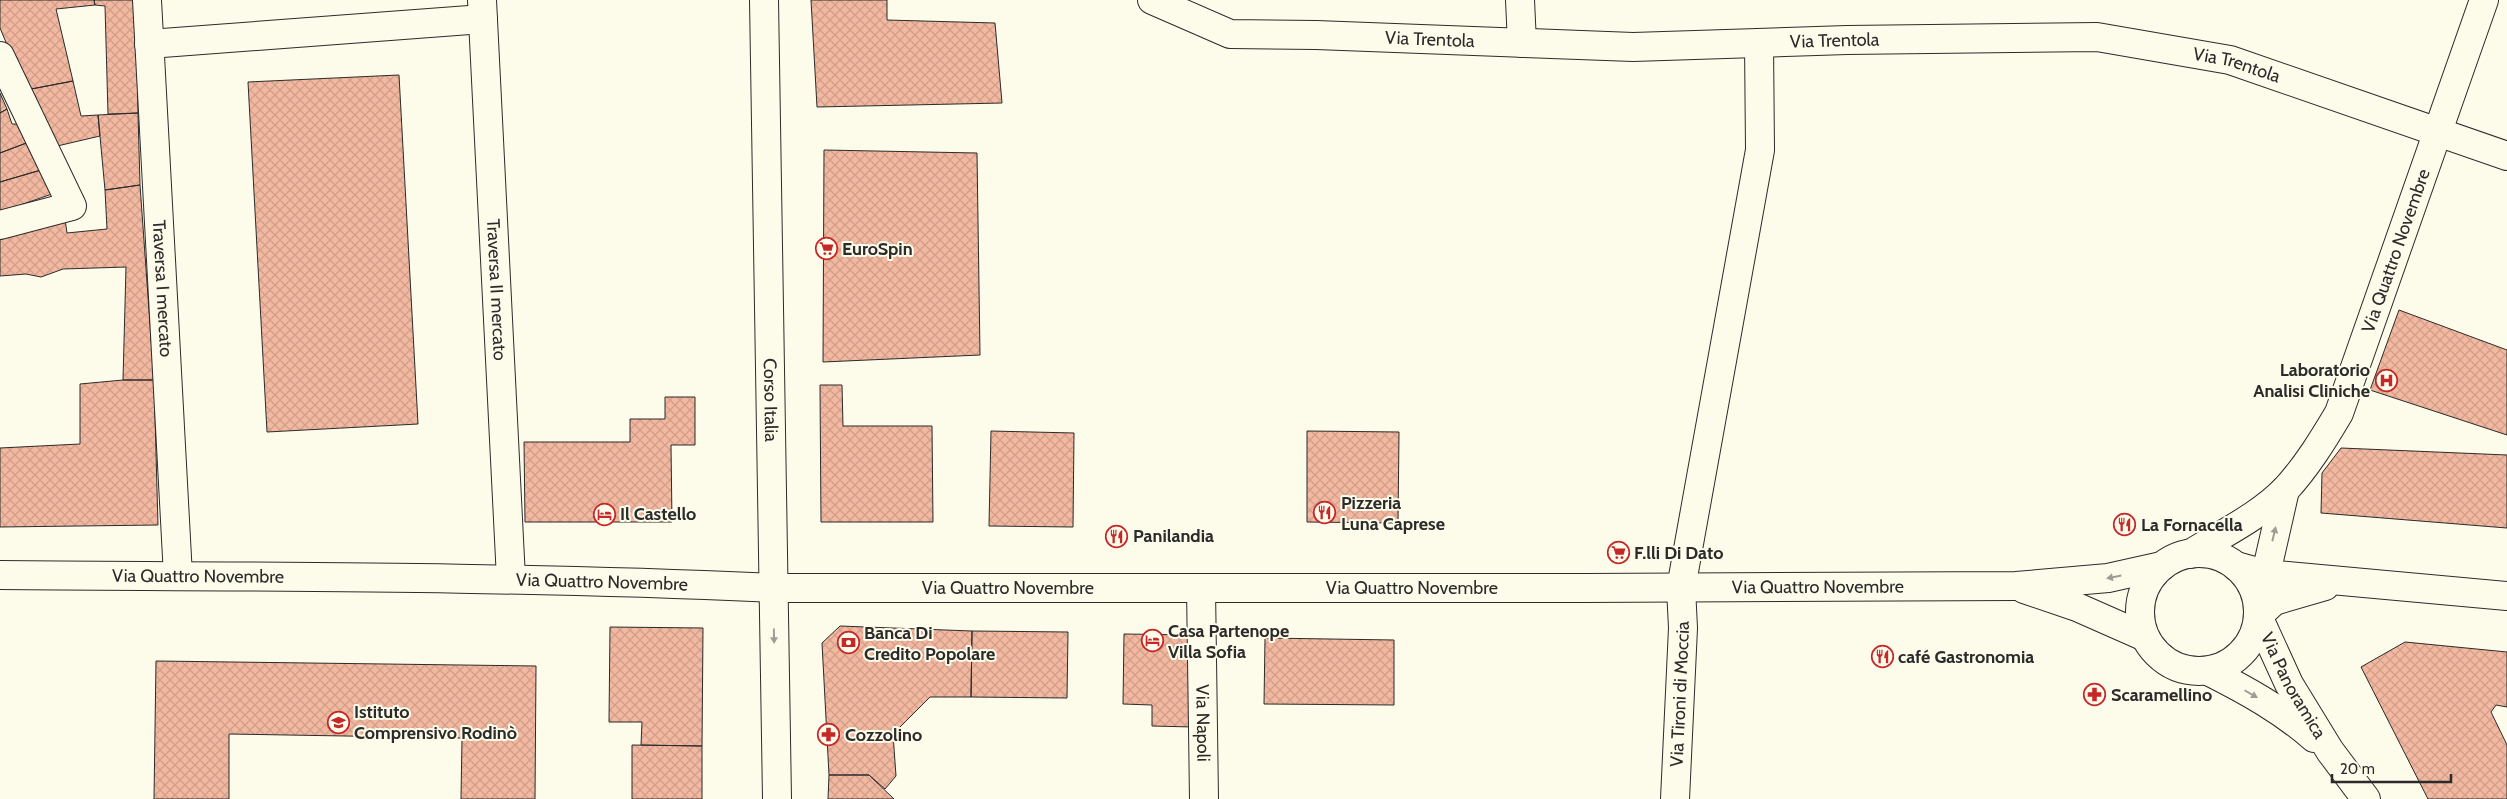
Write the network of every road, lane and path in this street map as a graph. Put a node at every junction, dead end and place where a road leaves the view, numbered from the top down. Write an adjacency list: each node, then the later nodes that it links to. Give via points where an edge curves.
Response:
1 (147, 0): 9 (street, Traversa I mercato)
2 (764, 0): 24 (street, Corso Italia)
3 (1152, 0): 7 (street, Via Trentola, via 1230,34)
4 (1520, 0): 7 (street)
5 (2484, 0): 11 (street, Via Quattro Novembre)
6 (482, 10): 9 (street); 21 (street, Traversa II mercato)
7 (1522, 43): 8 (street, Via Trentola, via 1633,47)
8 (1759, 43): 11 (street, Via Trentola, via 2097,37 2230,60); 26 (street, Via Tironi di Moccia, via 1760,150)
9 (149, 44): 20 (street, Traversa I mercato)
10 (0, 56): 13 (street, via 72,206)
11 (2437, 131): 12 (street, Via Trentola); 14 (street, Via Quattro Novembre, via 2339,413 2310,461)
12 (2507, 156)
13 (0, 225)
14 (2285, 490): 15 (street, Via Quattro Novembre, via 2254,514); 18 (street, Via Quattro Novembre, one-way to 14)
15 (2190, 554): 16 (street); 17 (street, via 2213,555)
16 (2162, 566): 23 (street, Via Quattro Novembre, one-way to 23, via 2108,578); 29 (street, via 2148,582 2140,604)
17 (2236, 566): 18 (street); 28 (street, via 2253,587)
18 (2265, 574): 22 (street); 28 (street, Via Quattro Novembre)
19 (0, 575): 20 (street, Via Quattro Novembre)
20 (178, 576): 21 (street, Via Quattro Novembre)
21 (511, 580): 24 (street, Via Quattro Novembre)
22 (2343, 582): 27 (street); 28 (street, via 2274,601)
23 (2016, 586): 26 (street, Via Quattro Novembre); 29 (street, Via Quattro Novembre, via 2077,607)
24 (773, 588): 25 (street, Via Quattro Novembre); 32 (street, Corso Italia, one-way to 32)
25 (1201, 588): 26 (street, Via Quattro Novembre); 33 (street, Via Napoli)
26 (1681, 588): 34 (street, Via Tironi di Moccia, via 1683,628)
27 (2507, 596)
28 (2258, 616): 30 (street, via 2253,637 2240,656); 31 (street, Via Panoramica, via 2289,684)
29 (2145, 637): 30 (street, via 2162,658 2178,668)
30 (2208, 672): 31 (street, Via Panoramica, one-way to 31, via 2290,717)
31 (2330, 751): 35 (street, Via Panoramica)
32 (777, 799)
33 (1204, 799)
34 (1675, 799)
35 (2366, 799)

